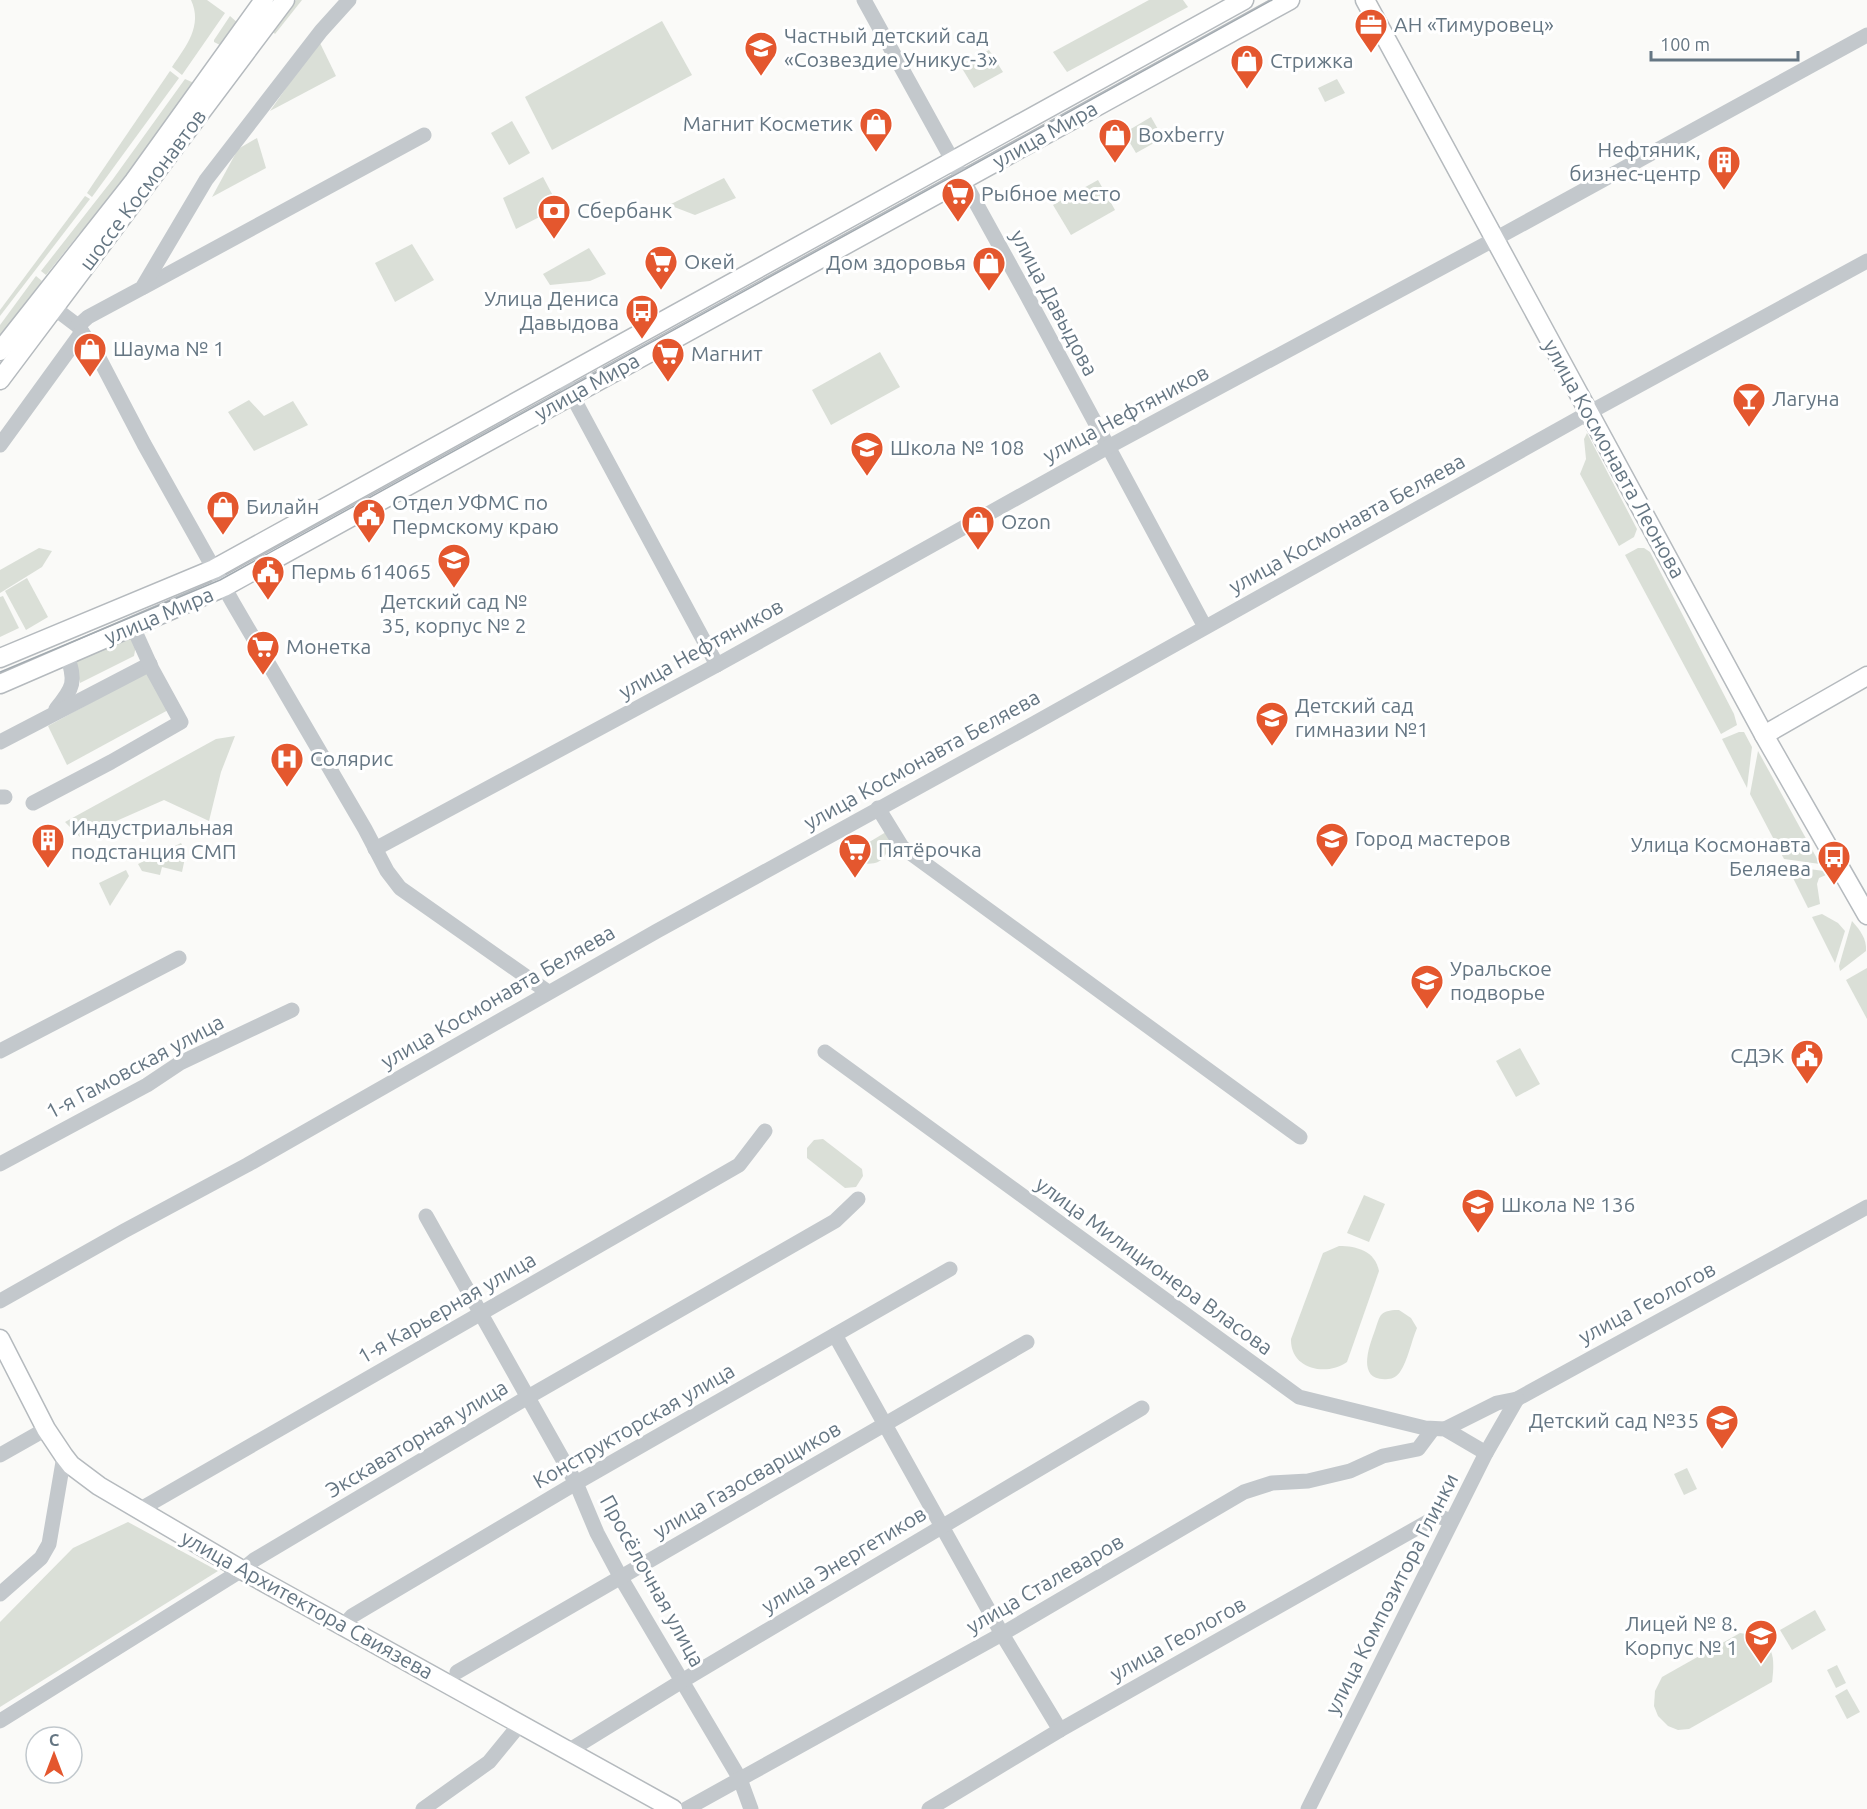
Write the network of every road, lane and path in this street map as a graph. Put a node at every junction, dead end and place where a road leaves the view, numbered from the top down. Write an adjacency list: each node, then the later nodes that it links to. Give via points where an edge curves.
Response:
1 (264, 0): 15 (main road, шоссе Космонавтов)
2 (285, 0): 15 (main road, шоссе Космонавтов)
3 (349, 0): 14 (street, via 206,180)
4 (864, 0): 10 (street, улица Давыдова)
5 (1244, 0): 10 (main road, улица Мира)
6 (1290, 0): 11 (main road, улица Мира)
7 (1365, 0): 12 (main road, улица Космонавта Леонова)
8 (1867, 35): 12 (street, улица Нефтяников)
9 (424, 135): 14 (street)
10 (953, 161): 11 (street, улица Давыдова); 18 (main road, улица Мира)
11 (964, 180): 20 (main road, улица Мира); 23 (street, улица Давыдова)
12 (1495, 239): 21 (main road, улица Космонавта Леонова); 23 (street, улица Нефтяников)
13 (1867, 261): 21 (street, улица Космонавта Беляева)
14 (142, 288): 16 (street, via 88,317)
15 (47, 303): 16 (street); 17 (main road, шоссе Космонавтов); 19 (main road, шоссе Космонавтов)
16 (80, 329): 22 (street); 24 (street)
17 (0, 351)
18 (562, 377): 20 (street); 24 (main road, улица Мира)
19 (0, 380)
20 (572, 396): 25 (main road, улица Мира); 31 (street)
21 (1588, 413): 27 (street, улица Космонавта Беляева); 35 (main road, улица Космонавта Леонова)
22 (0, 445)
23 (1108, 447): 27 (street, улица Давыдова); 31 (street, улица Нефтяников)
24 (214, 568): 25 (street); 29 (main road, улица Мира)
25 (224, 587): 26 (main road, улица Мира); 39 (street)
26 (133, 627): 28 (main road, улица Мира); 30 (street)
27 (1205, 627): 38 (street, улица Космонавта Беляева)
28 (67, 655): 33 (main road, улица Мира); 34 (street, via 74,681)
29 (0, 658)
30 (150, 664): 34 (street); 37 (street, via 181,722)
31 (717, 665): 39 (street, улица Нефтяников)
32 (1867, 676): 35 (main road)
33 (0, 684)
34 (52, 714): 36 (street)
35 (1764, 735): 40 (main road, улица Космонавта Леонова)
36 (0, 742)
37 (33, 803)
38 (878, 808): 42 (street, улица Космонавта Беляева); 47 (street, via 902,847)
39 (375, 849): 42 (street, via 399,888)
40 (1867, 915)
41 (179, 958): 44 (street)
42 (548, 992): 53 (street, улица Космонавта Беляева, via 256,1161)
43 (292, 1010): 48 (street, 1-я Гамовская улица, via 180,1063 147,1085)
44 (0, 1051)
45 (825, 1052): 63 (street, улица Милиционера Власова, via 1299,1397)
46 (765, 1131): 54 (street, 1-я Карьерная улица, via 739,1165)
47 (1300, 1137)
48 (0, 1164)
49 (858, 1199): 58 (street, Экскаваторная улица, via 835,1221)
50 (1867, 1207): 59 (street, улица Геологов)
51 (426, 1216): 54 (street, Просёлочная улица)
52 (950, 1269): 55 (street, Конструкторская улица)
53 (0, 1301)
54 (481, 1312): 58 (street, Просёлочная улица); 68 (street, 1-я Карьерная улица)
55 (835, 1335): 61 (street); 67 (street, Конструкторская улица)
56 (0, 1339): 62 (main road, улица Архитектора Свиязева)
57 (1027, 1342): 61 (street, улица Газосварщиков)
58 (528, 1397): 67 (street, Просёлочная улица); 71 (street, Экскаваторная улица)
59 (1517, 1399): 63 (street, улица Геологов); 64 (street, улица Композитора Глинки)
60 (1142, 1408): 70 (street, улица Энергетиков)
61 (884, 1425): 70 (street); 72 (street, улица Газосварщиков)
62 (46, 1429): 65 (street); 66 (main road, улица Архитектора Свиязева)
63 (1439, 1429): 64 (street, улица Милиционера Власова); 75 (street, улица Сталеваров, via 1418,1449 1383,1456 1350,1471 1308,1482 1272,1483 1244,1492)
64 (1486, 1453): 69 (street, улица Композитора Глинки)
65 (0, 1455)
66 (64, 1456): 68 (main road, улица Архитектора Свиязева, via 99,1486); 73 (street, via 49,1544 41,1558)
67 (576, 1483): 72 (street, Просёлочная улица); 74 (street, Конструкторская улица, via 352,1616)
68 (139, 1510): 71 (main road, улица Архитектора Свиязева)
69 (1451, 1521): 80 (street, улица Геологов, via 1438,1516); 88 (street, улица Композитора Глинки)
70 (942, 1527): 75 (street); 77 (street, улица Энергетиков)
71 (242, 1570): 74 (main road, улица Архитектора Свиязева); 78 (street, Экскаваторная улица)
72 (621, 1578): 76 (street, улица Газосварщиков); 77 (street, Просёлочная улица)
73 (0, 1594)
74 (343, 1626): 79 (main road, улица Архитектора Свиязева)
75 (1002, 1634): 80 (street); 82 (street, улица Сталеваров)
76 (457, 1672)
77 (682, 1680): 81 (street, улица Энергетиков); 82 (street, Просёлочная улица)
78 (0, 1721)
79 (520, 1723): 81 (main road, улица Архитектора Свиязева); 83 (street, via 489,1762)
80 (1060, 1730): 87 (street, улица Геологов)
81 (570, 1750): 84 (main road, улица Архитектора Свиязева)
82 (740, 1779): 85 (street, улица Сталеваров); 86 (street, Просёлочная улица)
83 (423, 1809)
84 (673, 1809)
85 (686, 1809)
86 (751, 1809)
87 (928, 1809)
88 (1308, 1809)

